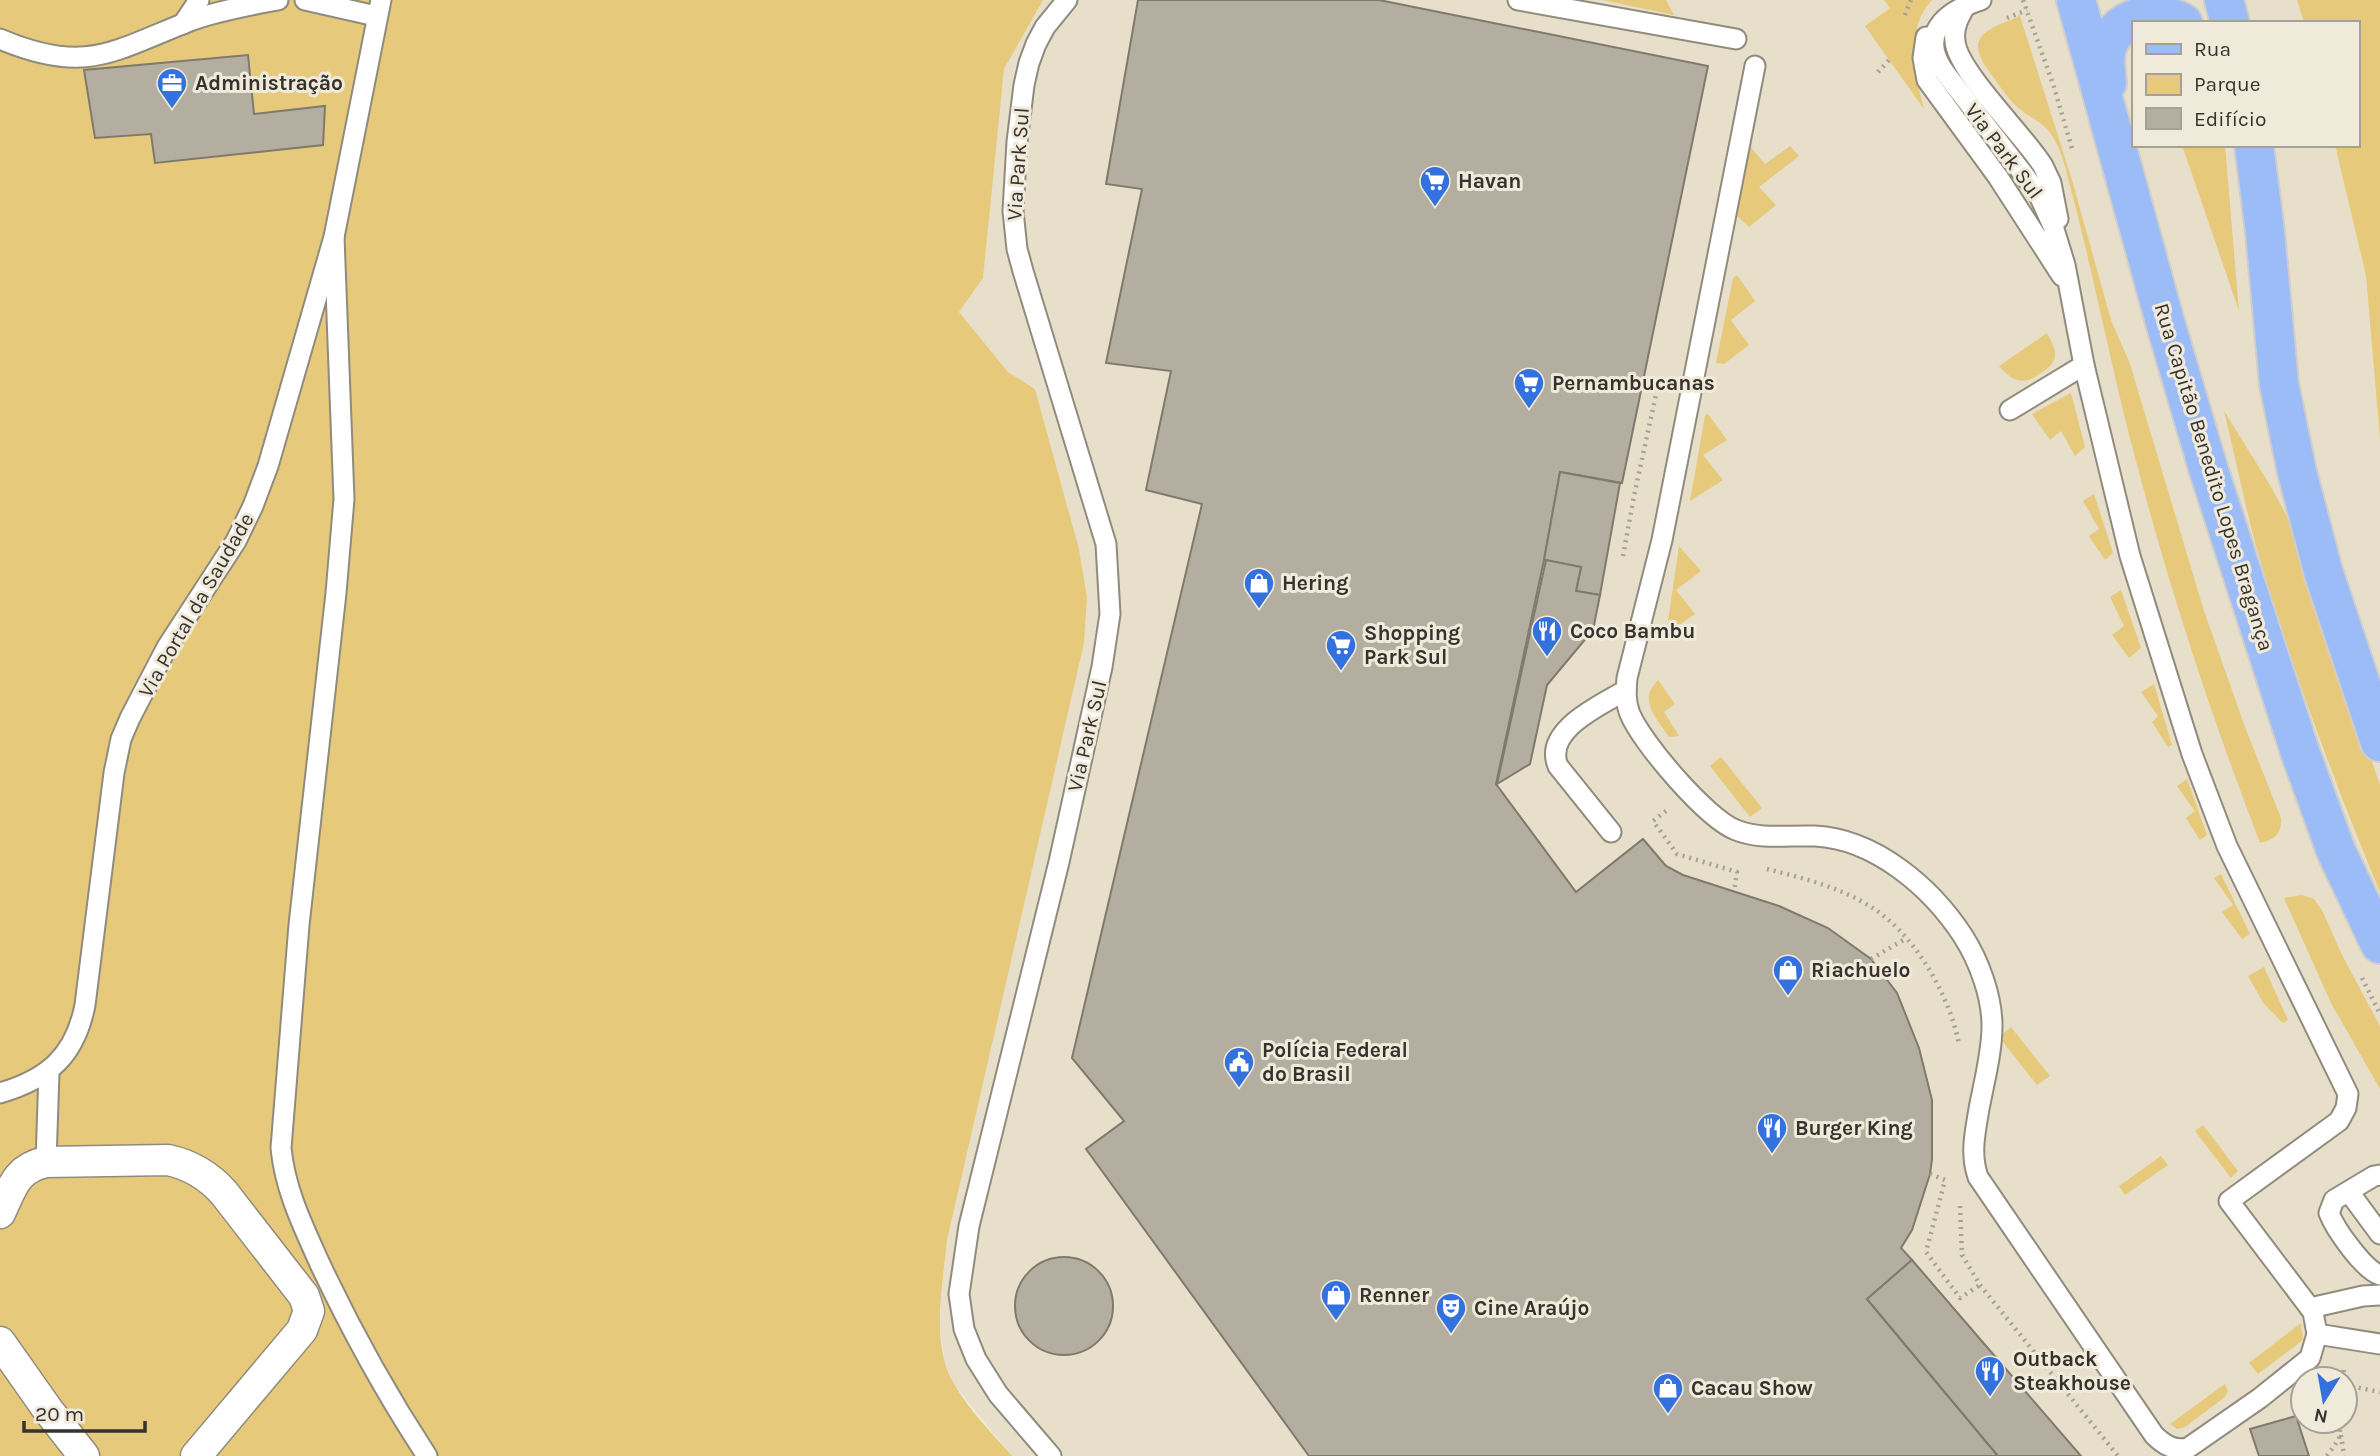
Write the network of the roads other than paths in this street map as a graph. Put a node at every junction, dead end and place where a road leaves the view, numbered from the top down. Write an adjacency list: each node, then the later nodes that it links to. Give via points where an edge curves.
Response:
1 (199, 0): 12 (lane)
2 (278, 0): 12 (lane)
3 (305, 0): 9 (lane)
4 (1067, 0): 42 (lane, Via Park Sul, via 1045,27 1029,63 1017,142 1014,230 1106,544 1110,614 1059,862 969,1226 959,1294 964,1329 975,1359)
5 (1518, 0): 14 (lane)
6 (2076, 0): 16 (main road, Rua Capitão Benedito Lopes Bragança)
7 (2224, 0): 11 (main road)
8 (1965, 7): 19 (lane, Via Park Sul, via 1937,27 1934,46 1939,66 2038,193 2053,226); 19 (lane, via 1931,26 1923,44 1927,80 1998,177)
9 (379, 8): 18 (lane, Via Portal da Saudade)
10 (2177, 21): 16 (main road, via 2145,16 2116,30 2105,61)
11 (2229, 21)
12 (183, 24): 13 (lane, via 89,58 38,53)
13 (0, 39)
14 (1736, 39)
15 (1755, 66): 22 (lane, via 1662,540)
16 (2110, 120): 25 (main road, Rua Capitão Benedito Lopes Bragança, via 2209,471 2300,752 2336,851)
17 (2255, 147): 23 (main road, via 2281,397 2323,571)
18 (334, 237): 26 (lane, Via Portal da Saudade, via 253,506 236,541 167,647 121,739 82,1018 71,1045); 41 (lane, via 344,499 299,925 281,1148 294,1205 339,1304)
19 (2070, 289): 20 (lane, Via Park Sul)
20 (2084, 365): 21 (lane); 35 (lane, Via Park Sul, via 2130,556 2192,754 2227,846 2348,1094 2339,1121 2229,1201)
21 (2010, 410)
22 (1626, 690): 24 (lane, via 1571,724 1555,750 1558,766); 36 (lane, via 1629,712 1643,736 1721,822 1753,835 1830,838 1868,848 1923,890 1963,937 1984,985 1992,1026 1973,1142 1978,1177 2154,1435 2180,1450 2195,1444 2306,1362)
23 (2380, 742)
24 (1611, 832)
25 (2380, 944)
26 (48, 1072): 27 (lane, Via Portal da Saudade); 28 (lane)
27 (0, 1093)
28 (46, 1162): 31 (street, via 21,1172); 40 (street, via 149,1159 182,1163 214,1182 304,1296 309,1311 302,1330)
29 (2380, 1175): 30 (lane)
30 (2349, 1192): 32 (lane); 33 (lane, via 2334,1200 2331,1218 2368,1269)
31 (0, 1213)
32 (2380, 1234)
33 (2380, 1275)
34 (2380, 1295): 35 (lane)
35 (2310, 1308): 36 (lane)
36 (2317, 1334): 38 (lane)
37 (0, 1342): 39 (street)
38 (2380, 1344)
39 (84, 1456)
40 (195, 1456)
41 (427, 1456)
42 (1051, 1456)

